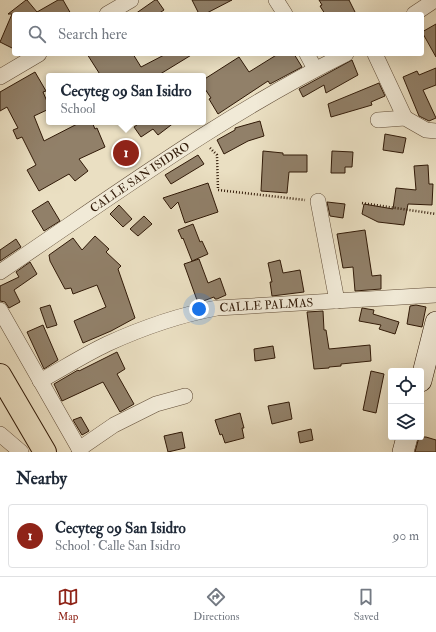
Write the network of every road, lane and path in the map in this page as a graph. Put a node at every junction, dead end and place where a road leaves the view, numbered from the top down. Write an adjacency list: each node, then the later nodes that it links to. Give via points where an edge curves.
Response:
1 (131, 0): 4 (street)
2 (276, 0): 5 (street)
3 (435, 0): 6 (street)
4 (110, 12)
5 (284, 12)
6 (417, 12)
7 (36, 56): 12 (street)
8 (308, 56): 11 (street)
9 (342, 56): 11 (street, CALLE SAN ISIDRO)
10 (376, 56): 13 (street)
11 (315, 69): 16 (street, CALLE SAN ISIDRO)
12 (0, 77)
13 (405, 118): 14 (street); 15 (street, via 426,130)
14 (378, 120)
15 (436, 131)
16 (199, 138): 17 (path, via 217,155 218,190); 20 (street, CALLE SAN ISIDRO)
17 (318, 201): 22 (street)
18 (362, 203): 19 (path)
19 (436, 214)
20 (0, 272)
21 (436, 295): 22 (street, CALLE PALMAS)
22 (337, 300): 27 (street, CALLE PALMAS, via 217,308 190,313 106,344)
23 (0, 310): 27 (street)
24 (436, 322): 25 (street)
25 (424, 369)
26 (0, 375): 33 (main road)
27 (40, 381): 31 (street)
28 (185, 396): 31 (street, via 156,404 121,422)
29 (0, 434): 32 (street)
30 (406, 440): 34 (street)
31 (80, 450)
32 (21, 452)
33 (45, 452)
34 (403, 452)

